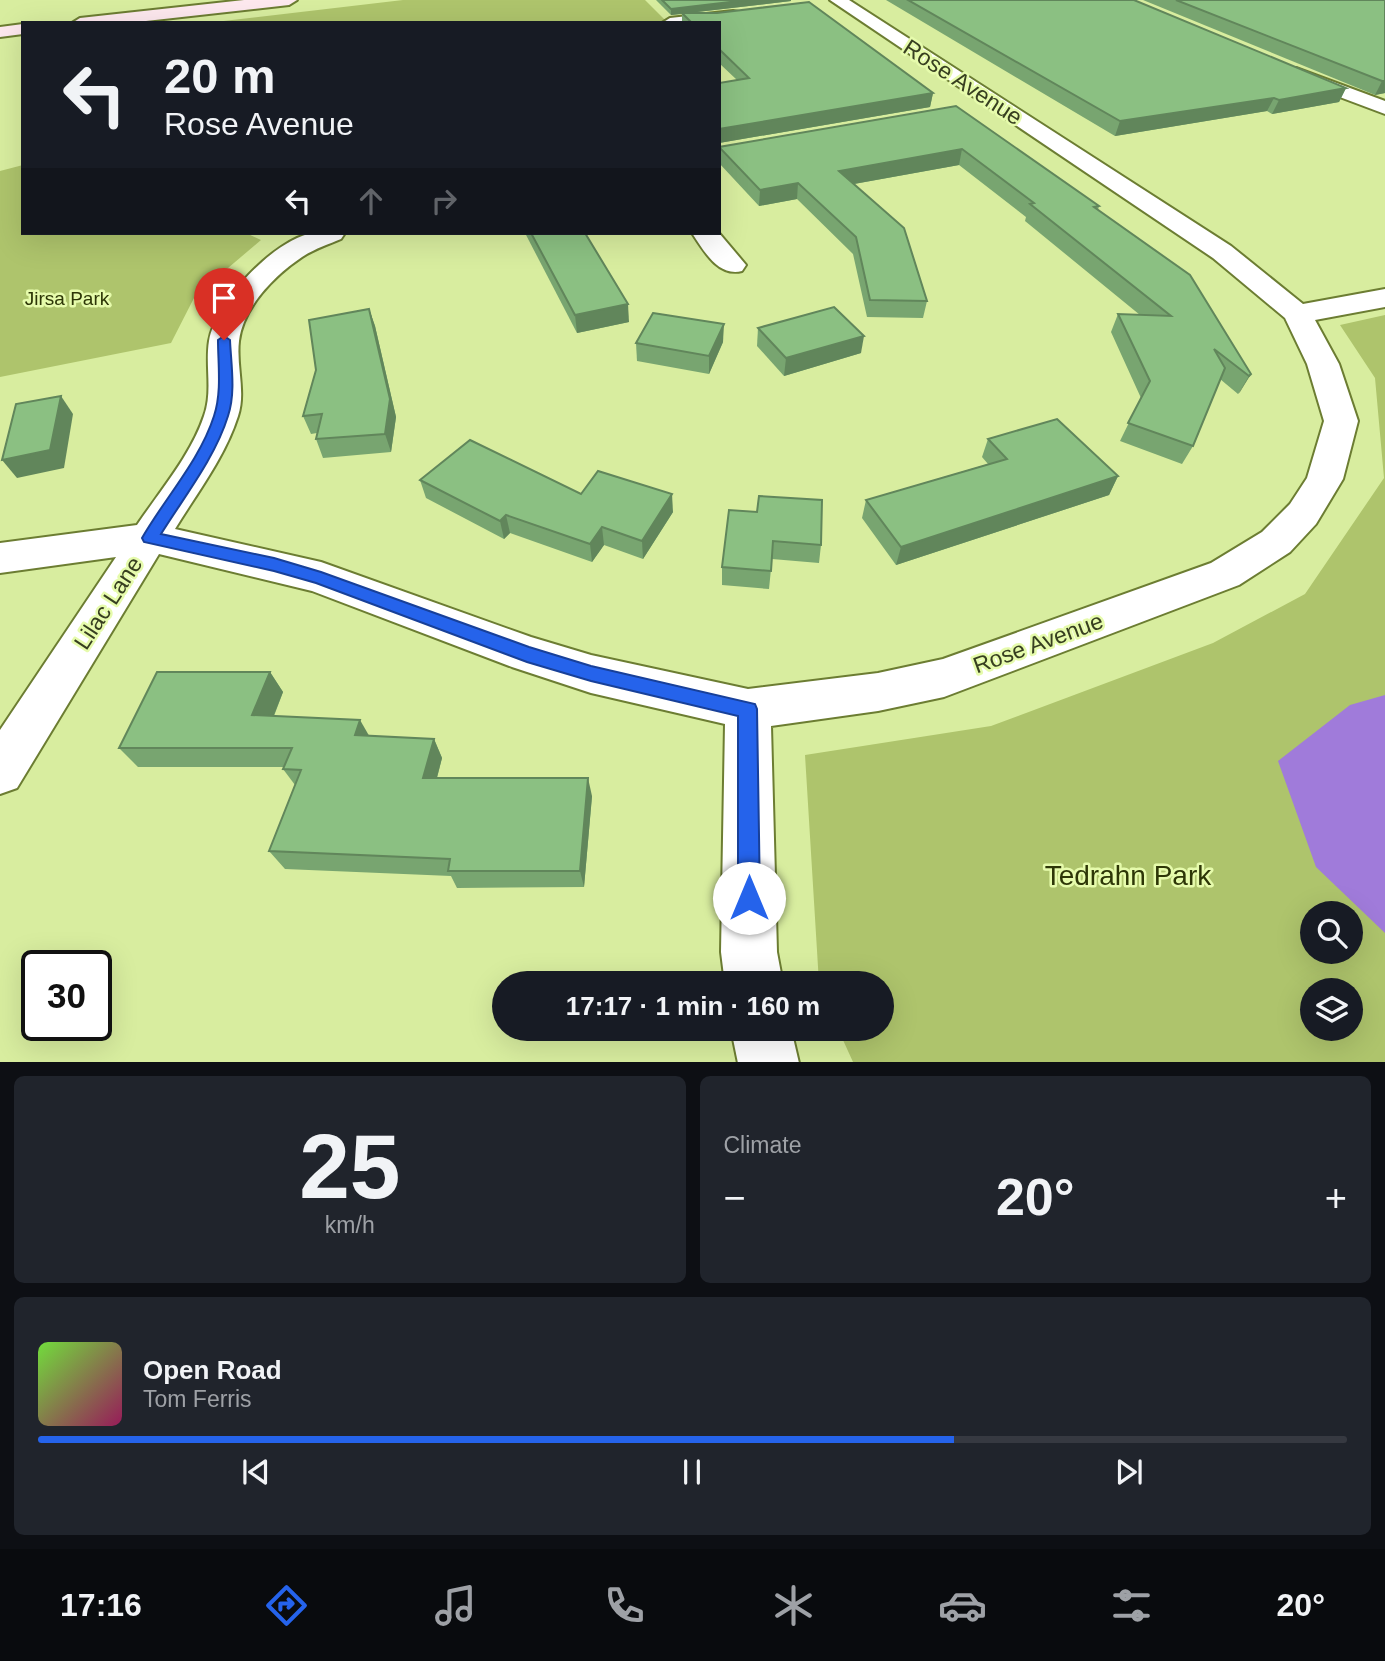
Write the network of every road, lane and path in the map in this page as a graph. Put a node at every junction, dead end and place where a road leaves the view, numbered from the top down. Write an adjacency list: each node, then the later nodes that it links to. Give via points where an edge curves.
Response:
1 (289, 0): 2 (street)
2 (233, 3): 5 (street)
3 (832, 3): 15 (street, Rose Avenue, via 985,107 1222,252)
4 (751, 13): 6 (street)
5 (95, 21)
6 (686, 21)
7 (21, 29): 8 (street)
8 (0, 32)
9 (1284, 69): 10 (street)
10 (1385, 108)
11 (328, 235): 16 (street, Lilac Lane, via 293,251 254,285 237,307 224,340 222,414 211,442)
12 (707, 235): 13 (street)
13 (732, 265)
14 (1385, 298): 15 (street)
15 (1297, 314): 18 (street, Rose Avenue, via 1323,364 1341,421 1325,479 1303,514 1276,542 1225,574 944,678 878,692)
16 (150, 538): 17 (street, Rose Avenue); 18 (street, Rose Avenue, via 321,578 591,674); 19 (street, Lilac Lane)
17 (0, 558)
18 (748, 709): 20 (street)
19 (0, 772)
20 (752, 971)
21 (764, 1041): 22 (street)
22 (769, 1062)

